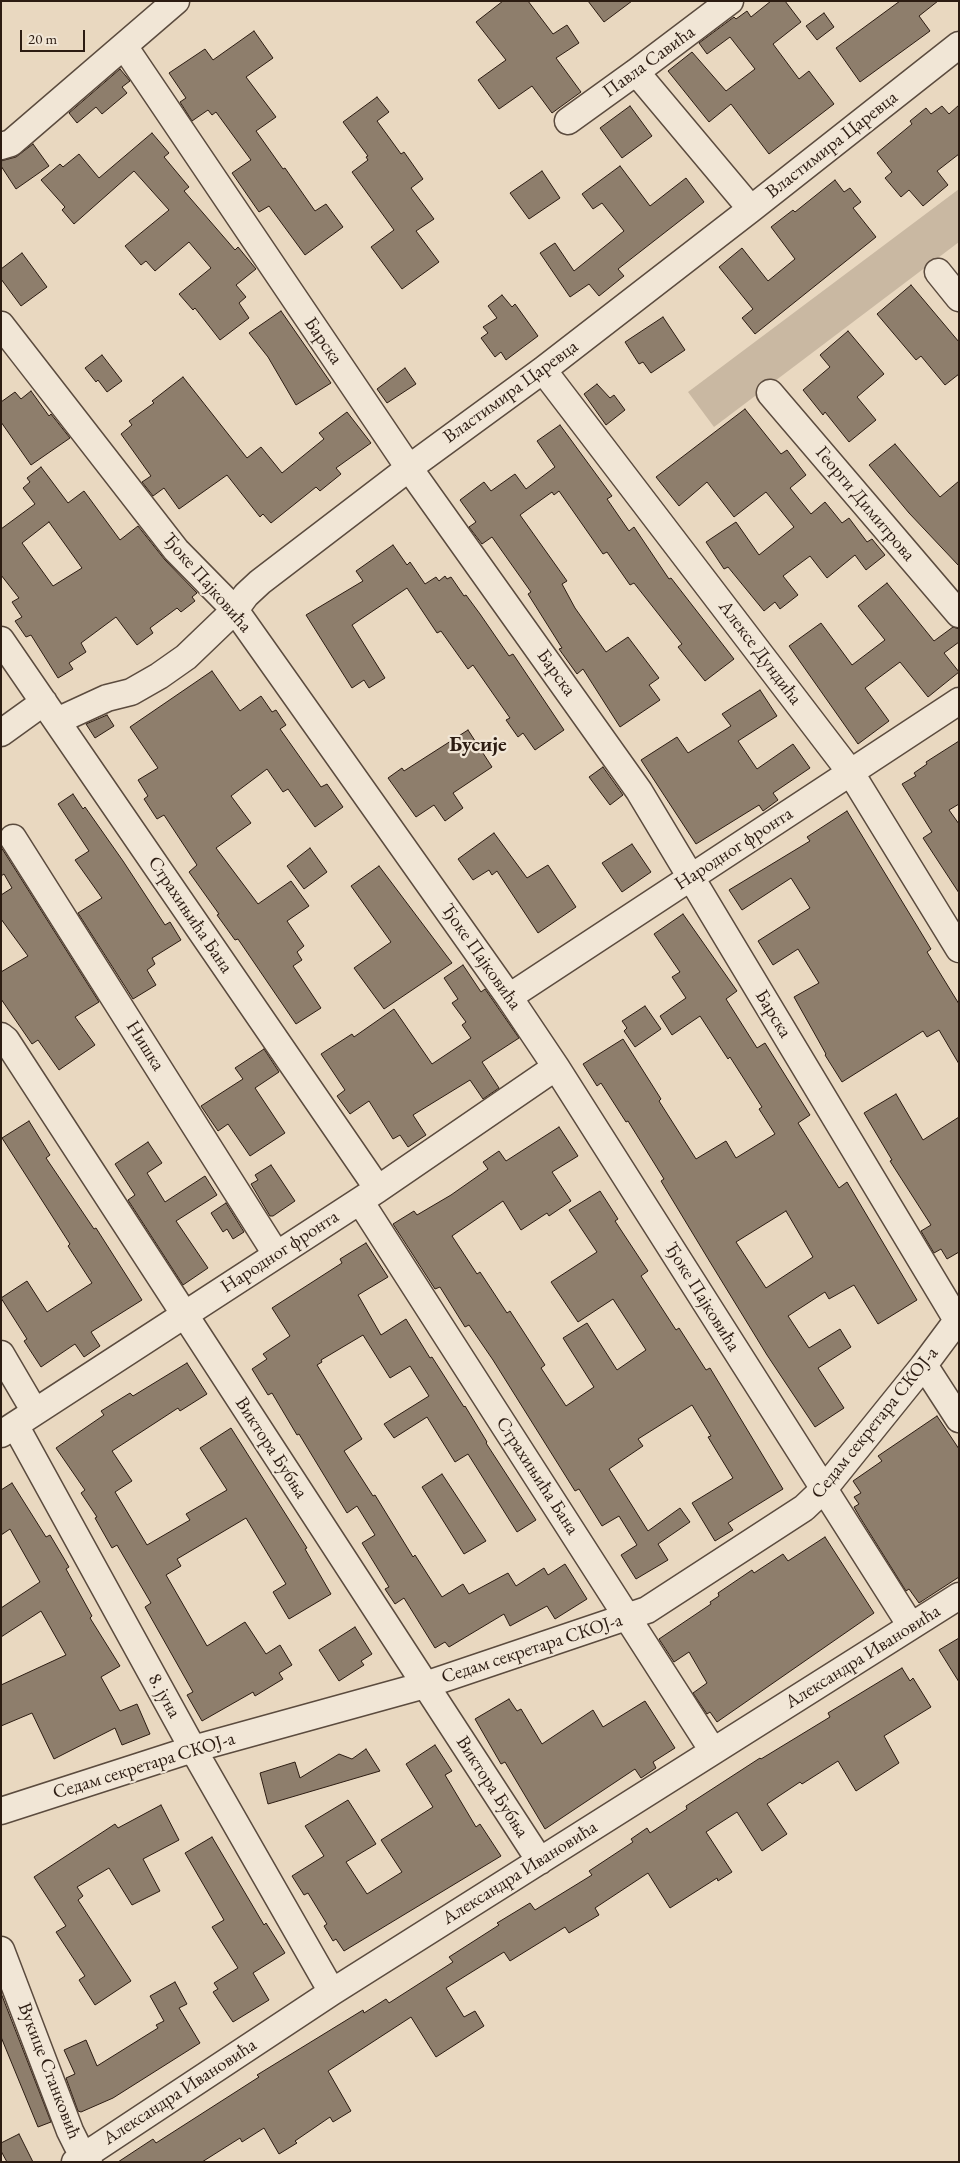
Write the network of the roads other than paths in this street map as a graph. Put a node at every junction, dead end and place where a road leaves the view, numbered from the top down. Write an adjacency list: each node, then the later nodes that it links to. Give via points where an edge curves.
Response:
1 (176, 1): 4 (street)
2 (730, 1): 5 (street, Павла Савића)
3 (959, 45): 8 (street, Властимира Царевца)
4 (124, 46): 7 (street, via 11,143); 14 (street, Барска)
5 (636, 72): 6 (street, Павла Савића); 8 (street)
6 (568, 121)
7 (1, 146)
8 (751, 209): 12 (street, Властимира Царевца)
9 (938, 272): 10 (street)
10 (959, 298)
11 (1, 325): 15 (street, Ђоке Пајковића, via 176,550)
12 (543, 370): 14 (street, Властимира Царевца); 21 (street, Алексе Дундића)
13 (770, 393): 16 (street, Георги Димитрова)
14 (409, 468): 15 (street, Властимира Царевца, via 260,582); 23 (street, Барска, via 640,791)
15 (236, 610): 19 (street, Властимира Царевца, via 186,657 131,692); 25 (street, Ђоке Пајковића)
16 (959, 614)
17 (1, 640): 19 (street, Страхињића Бана)
18 (959, 701): 21 (street, Народног фронта)
19 (50, 711): 20 (street, Властимира Царевца); 28 (street, Страхињића Бана)
20 (1, 733)
21 (852, 773): 23 (street, Народног фронта); 24 (street, Алексе Дундића)
22 (13, 838): 29 (street, Нишка)
23 (690, 878): 25 (street, Народног фронта); 31 (street, Барска)
24 (959, 948)
25 (509, 997): 27 (street, Ђоке Пајковића)
26 (1, 1036): 30 (street, Виктора Бубња)
27 (556, 1067): 28 (street, Народног фронта); 36 (street, Ђоке Пајковића)
28 (369, 1195): 29 (street, Народног фронта); 38 (street, Страхињића Бана)
29 (276, 1254): 30 (street, Народног фронта)
30 (183, 1314): 35 (street, Народног фронта); 40 (street, Виктора Бубња)
31 (958, 1319): 33 (street, Седам секретара СКОЈ-а)
32 (1, 1354): 35 (street, 8. јуна)
33 (924, 1365): 34 (street); 36 (street, Седам секретара СКОЈ-а)
34 (959, 1419)
35 (17, 1424): 41 (street, 8. јуна)
36 (824, 1489): 38 (street, Седам секретара СКОЈ-а, via 804,1508 647,1610); 39 (street, Ђоке Пајковића)
37 (959, 1596): 39 (street, Александра Ивановића)
38 (628, 1618): 40 (street, Седам секретара СКОЈ-а); 42 (street, Страхињића Бана)
39 (911, 1626): 42 (street, Александра Ивановића)
40 (425, 1685): 41 (street, Седам секретара СКОЈ-а); 44 (street, Виктора Бубња)
41 (193, 1749): 43 (street, Седам секретара СКОЈ-а); 46 (street, 8. јуна)
42 (713, 1751): 44 (street, Александра Ивановића)
43 (1, 1811)
44 (540, 1861): 46 (street, Александра Ивановића)
45 (1, 1950): 47 (street, Вукице Станковић)
46 (332, 1992): 47 (street, Александра Ивановића)
47 (83, 2160)

